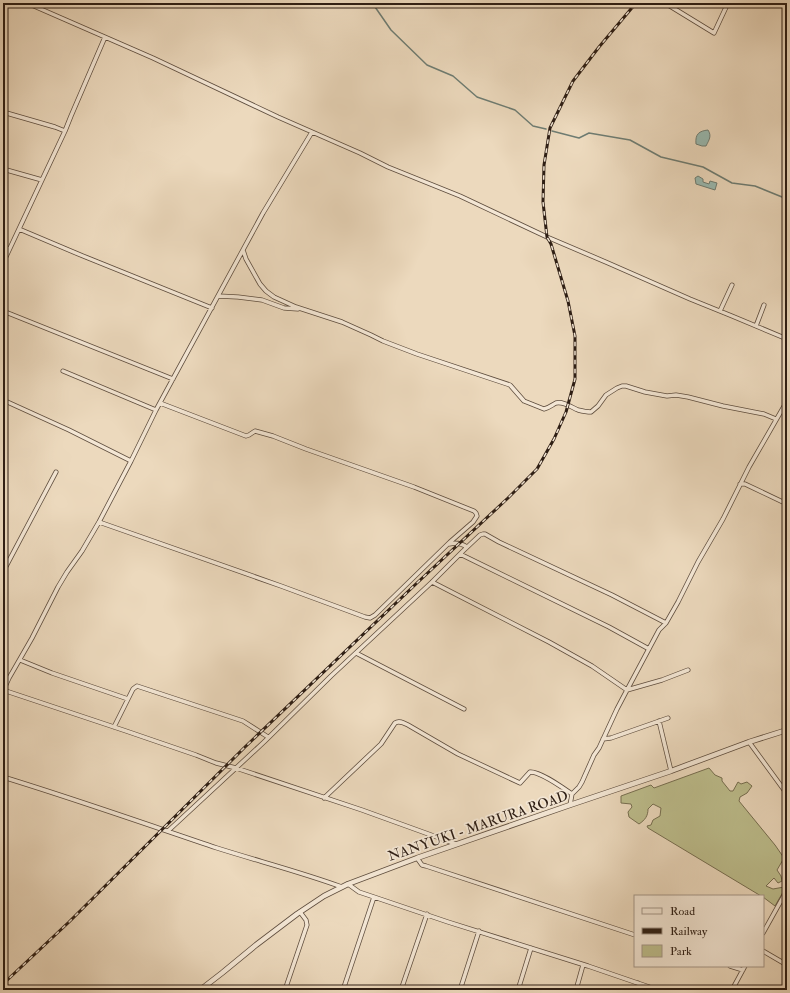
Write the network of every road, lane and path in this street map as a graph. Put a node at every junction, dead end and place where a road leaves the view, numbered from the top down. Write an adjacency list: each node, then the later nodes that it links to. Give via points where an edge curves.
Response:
1 (27, 3): 4 (street)
2 (665, 3): 3 (street, via 714,33)
3 (728, 3)
4 (105, 37): 6 (street); 7 (street)
5 (3, 112): 6 (street)
6 (65, 131): 9 (street)
7 (312, 132): 13 (street); 21 (street)
8 (3, 169): 9 (street)
9 (42, 180): 10 (street)
10 (19, 229): 12 (street); 18 (street)
11 (3, 246): 12 (street)
12 (10, 249): 14 (street)
13 (243, 250): 16 (street); 19 (street, via 253,272 266,291)
14 (3, 263)
15 (732, 285): 21 (street)
16 (218, 296): 18 (street); 19 (street, via 262,300 284,308)
17 (764, 305): 22 (street)
18 (212, 308): 25 (street)
19 (303, 309): 30 (street, via 342,322 422,356 510,385 524,401 544,409 562,403 577,410 591,412 606,395 626,386 667,396 688,397)
20 (3, 311): 25 (street)
21 (720, 311): 22 (street)
22 (756, 326): 23 (street)
23 (787, 339)
24 (63, 371): 29 (street)
25 (173, 379): 28 (street)
26 (3, 400): 31 (street)
27 (787, 401): 30 (street)
28 (160, 404): 29 (street); 36 (street, via 244,435 255,431 274,436 419,489 476,513 476,518)
29 (156, 410): 31 (street)
30 (776, 419): 33 (street)
31 (131, 461): 35 (street)
32 (56, 472): 39 (street)
33 (740, 484): 34 (street); 41 (street)
34 (787, 504)
35 (99, 522): 36 (street, via 368,618 375,615); 44 (street, via 58,587)
36 (447, 544): 37 (street, via 460,543)
37 (467, 547): 38 (street); 41 (street, via 480,535 485,534)
38 (460, 554): 40 (street); 42 (street)
39 (3, 572)
40 (432, 582): 43 (street); 47 (street, via 549,642)
41 (666, 623): 42 (street, via 659,630)
42 (649, 649): 47 (street)
43 (356, 653): 49 (street); 54 (street)
44 (20, 660): 46 (street); 48 (street)
45 (688, 670): 47 (street)
46 (3, 690): 52 (street)
47 (627, 690): 55 (street)
48 (128, 699): 52 (street); 54 (street, via 135,687 141,686 244,721)
49 (464, 709)
50 (668, 718): 51 (street)
51 (658, 721): 55 (street); 58 (street)
52 (114, 727): 57 (street)
53 (787, 730): 56 (street, NANYUKI - MARURA ROAD)
54 (268, 737): 57 (street)
55 (603, 739): 60 (street, via 582,782)
56 (749, 742): 58 (street, NANYUKI - MARURA ROAD); 61 (street)
57 (236, 768): 62 (street); 64 (street)
58 (671, 771): 63 (street, NANYUKI - MARURA ROAD)
59 (3, 777): 64 (street)
60 (572, 794): 62 (street, via 535,772 530,772 520,783 397,722 381,744); 63 (street)
61 (787, 794)
62 (324, 798): 65 (street)
63 (570, 805): 65 (street, NANYUKI - MARURA ROAD)
64 (168, 831): 68 (street)
65 (458, 845): 66 (street, NANYUKI - MARURA ROAD)
66 (417, 858): 67 (street, NANYUKI - MARURA ROAD); 75 (street, via 422,865)
67 (348, 884): 68 (street, NANYUKI - MARURA ROAD); 70 (street, via 359,892)
68 (342, 887): 71 (street, NANYUKI - MARURA ROAD)
69 (787, 890): 73 (street)
70 (374, 897): 72 (street); 86 (street)
71 (300, 912): 84 (street, NANYUKI - MARURA ROAD); 85 (street, via 306,920 306,925)
72 (427, 914): 74 (street); 87 (street)
73 (764, 930)
74 (479, 931): 76 (street); 88 (street)
75 (634, 935)
76 (531, 948): 78 (street); 89 (street)
77 (764, 952): 79 (street)
78 (583, 965): 83 (street); 90 (street)
79 (787, 965)
80 (733, 967): 82 (street)
81 (744, 967): 82 (street)
82 (743, 970): 93 (street)
83 (638, 983): 91 (street); 92 (street)
84 (200, 990)
85 (286, 990)
86 (343, 990)
87 (401, 990)
88 (460, 990)
89 (518, 990)
90 (576, 990)
91 (636, 990)
92 (658, 990)
93 (732, 990)

